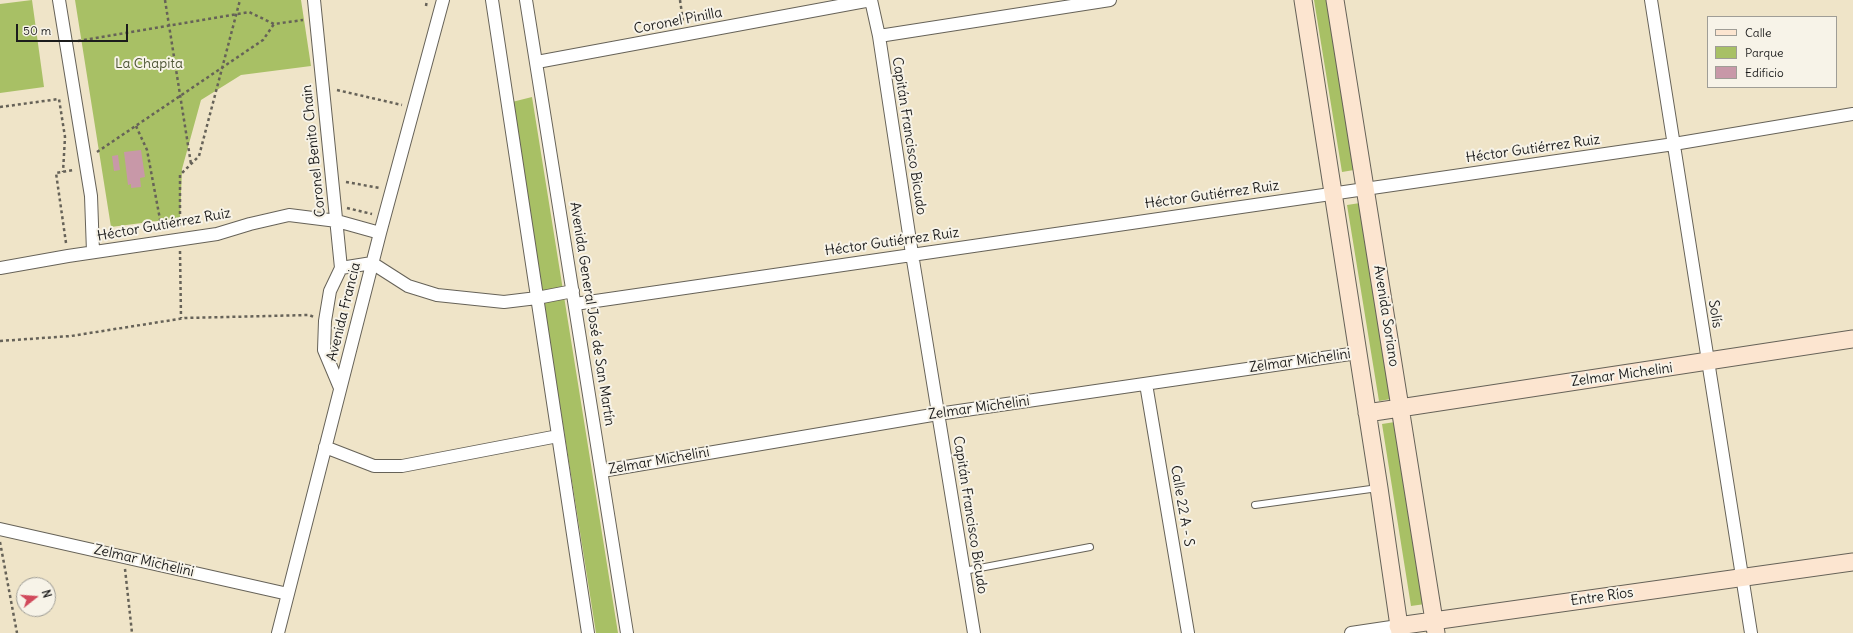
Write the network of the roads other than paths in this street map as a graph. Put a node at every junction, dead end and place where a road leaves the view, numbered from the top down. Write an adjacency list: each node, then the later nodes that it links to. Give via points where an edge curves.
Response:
1 (59, 0): 19 (street, via 91,196)
2 (314, 0): 17 (street, Coronel Benito Chain)
3 (443, 0): 18 (street, Avenida Francia)
4 (492, 0): 25 (street)
5 (526, 0): 12 (street, Avenida General José de San Martín)
6 (871, 0): 11 (street, Capitán Francisco Bicudo); 12 (street, Coronel Pinilla)
7 (1110, 0): 11 (street)
8 (1303, 0): 16 (street)
9 (1335, 0): 15 (street, Avenida Soriano)
10 (1651, 0): 14 (street, Solís)
11 (879, 36): 20 (street, Capitán Francisco Bicudo)
12 (537, 62): 24 (street, Avenida General José de San Martín)
13 (1853, 114): 14 (street, Héctor Gutiérrez Ruiz)
14 (1674, 144): 15 (street, Héctor Gutiérrez Ruiz); 29 (street, Solís)
15 (1366, 189): 16 (street, Héctor Gutiérrez Ruiz); 32 (street, Avenida Soriano)
16 (1332, 193): 20 (street, Héctor Gutiérrez Ruiz); 28 (street)
17 (337, 221): 18 (street, Héctor Gutiérrez Ruiz); 19 (street, Héctor Gutiérrez Ruiz, via 289,215 218,234); 23 (street, Coronel Benito Chain)
18 (380, 233): 21 (street, Avenida Francia)
19 (93, 252): 22 (street, Héctor Gutiérrez Ruiz)
20 (912, 254): 26 (street, Héctor Gutiérrez Ruiz); 34 (street, Capitán Francisco Bicudo)
21 (372, 263): 23 (street); 25 (street, via 408,286 437,295 504,302); 31 (street, Avenida Francia)
22 (0, 268)
23 (341, 268): 31 (street, via 330,292 324,350)
24 (573, 290): 25 (street); 26 (street, Avenida General José de San Martín)
25 (538, 298): 35 (street)
26 (575, 304): 37 (street, Avenida General José de San Martín)
27 (1853, 339): 29 (street, Zelmar Michelini)
28 (1357, 353): 30 (street, Zelmar Michelini); 33 (street)
29 (1707, 362): 32 (street, Zelmar Michelini); 44 (street, Solís)
30 (1146, 384): 34 (street, Zelmar Michelini); 52 (street, Calle 22 A - S)
31 (340, 388): 36 (street, Avenida Francia)
32 (1400, 408): 33 (street, Zelmar Michelini); 46 (street, Avenida Soriano)
33 (1367, 413): 38 (street)
34 (938, 414): 37 (street, Zelmar Michelini); 43 (street, Capitán Francisco Bicudo)
35 (558, 436): 36 (street, via 402,466 374,466); 49 (street)
36 (325, 447): 45 (street, Avenida Francia)
37 (602, 471): 50 (street, Avenida General José de San Martín)
38 (1379, 488): 39 (lane); 47 (street)
39 (1255, 505)
40 (0, 529): 45 (street, Zelmar Michelini)
41 (1090, 548): 43 (lane)
42 (1853, 562): 44 (street, Entre Ríos)
43 (964, 571): 51 (street, Capitán Francisco Bicudo)
44 (1741, 579): 46 (street, Entre Ríos); 54 (street, Solís)
45 (288, 594): 48 (street, Avenida Francia)
46 (1435, 627): 47 (street, Entre Ríos)
47 (1399, 629): 53 (street, Entre Ríos)
48 (278, 633)
49 (588, 633)
50 (627, 633)
51 (974, 633)
52 (1188, 633)
53 (1351, 633)
54 (1751, 633)

